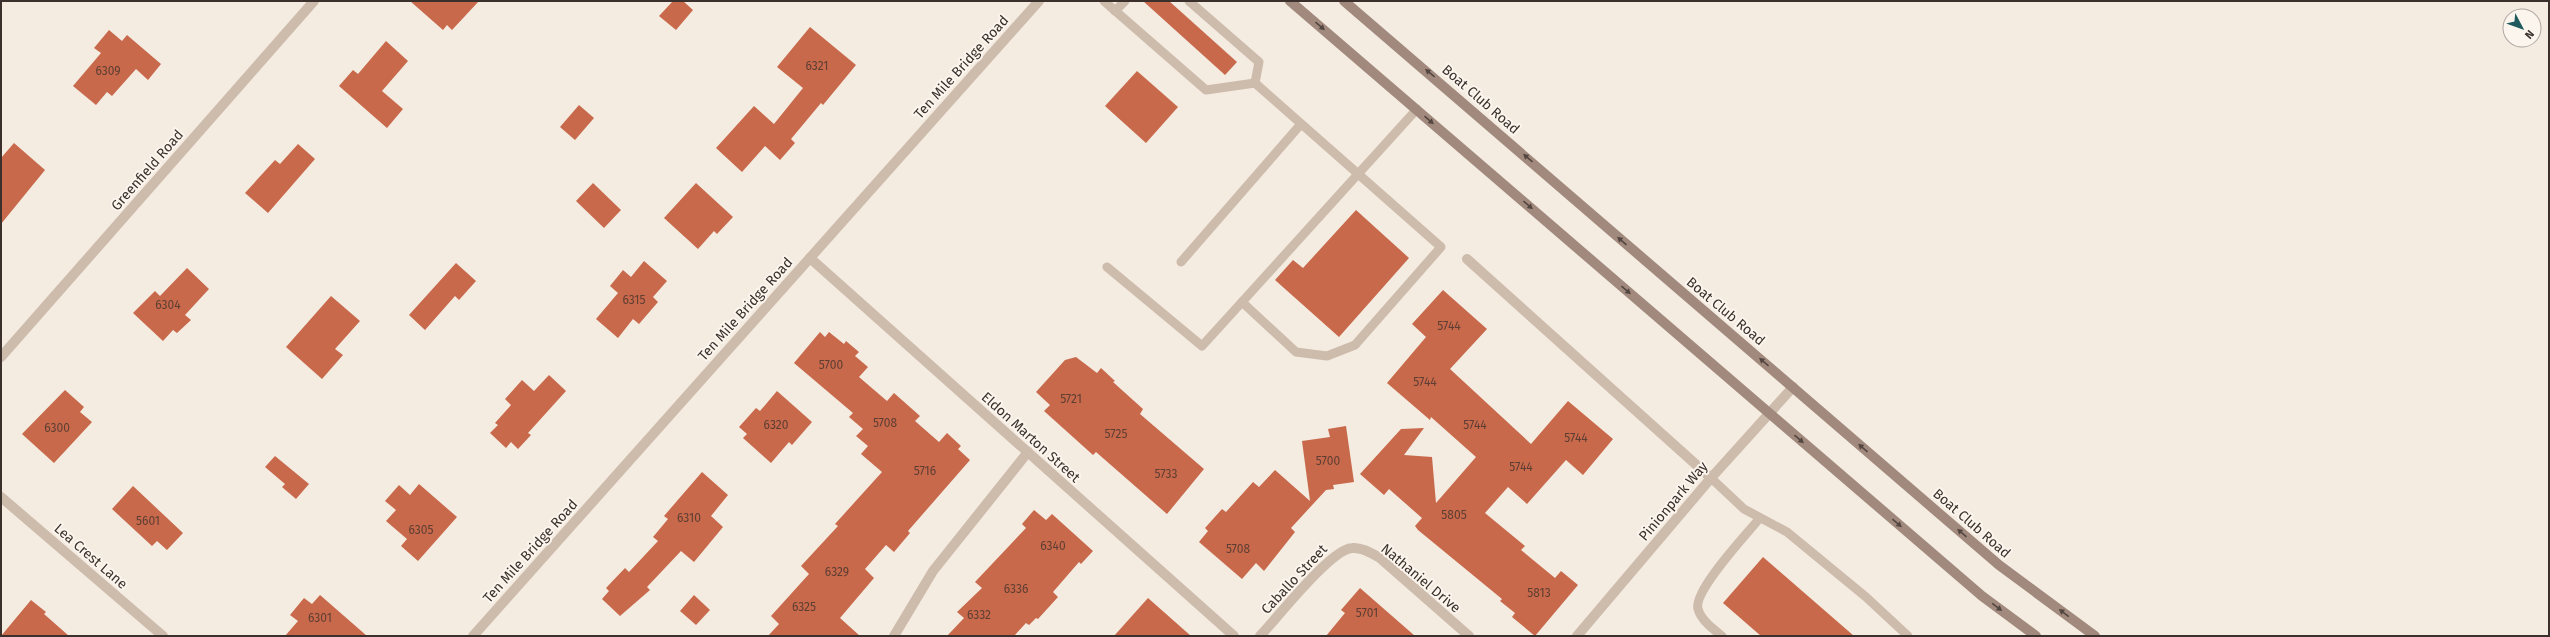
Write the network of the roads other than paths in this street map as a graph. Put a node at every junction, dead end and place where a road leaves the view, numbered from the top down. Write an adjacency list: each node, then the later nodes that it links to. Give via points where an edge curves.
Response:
1 (314, 1): 18 (street, Greenfield Road)
2 (1039, 1): 13 (street, Ten Mile Bridge Road)
3 (1104, 1): 8 (lane)
4 (1125, 1): 8 (lane)
5 (1189, 1): 9 (lane, via 1259,62)
6 (1290, 1): 10 (main road, one-way to 10)
7 (1344, 1): 19 (main road, Boat Club Road, one-way to 7)
8 (1115, 11): 9 (lane, via 1206,90)
9 (1255, 83): 11 (lane)
10 (1417, 109): 12 (lane); 20 (main road, one-way to 20)
11 (1301, 124): 12 (lane); 15 (lane)
12 (1357, 173): 17 (lane); 17 (lane, via 1441,247 1355,345 1327,356 1296,352)
13 (810, 258): 21 (street, Eldon Marton Street); 27 (street, Ten Mile Bridge Road)
14 (1467, 259): 22 (street)
15 (1181, 262)
16 (1107, 267): 17 (lane, via 1202,346)
17 (1242, 302)
18 (1, 357)
19 (1793, 387): 20 (street, Pinionpark Way); 36 (main road, Boat Club Road, one-way to 19, via 1999,565)
20 (1769, 413): 22 (street, Pinionpark Way); 35 (main road, one-way to 35, via 1982,596)
21 (1028, 452): 28 (street, via 946,554); 29 (street, Eldon Marton Street)
22 (1711, 478): 24 (lane); 32 (street, Pinionpark Way)
23 (1, 497): 26 (street, Lea Crest Lane)
24 (1758, 519): 33 (lane, via 1698,596 1698,609 1706,622); 34 (lane, via 1787,532 1866,597)
25 (1352, 547): 30 (street, Caballo Street, via 1341,550 1327,562); 31 (street, Nathaniel Drive, via 1364,549 1380,558)
26 (163, 636)
27 (473, 636)
28 (894, 636)
29 (1234, 636)
30 (1260, 636)
31 (1468, 636)
32 (1577, 636)
33 (1722, 636)
34 (1908, 636)
35 (2036, 636)
36 (2095, 636)

